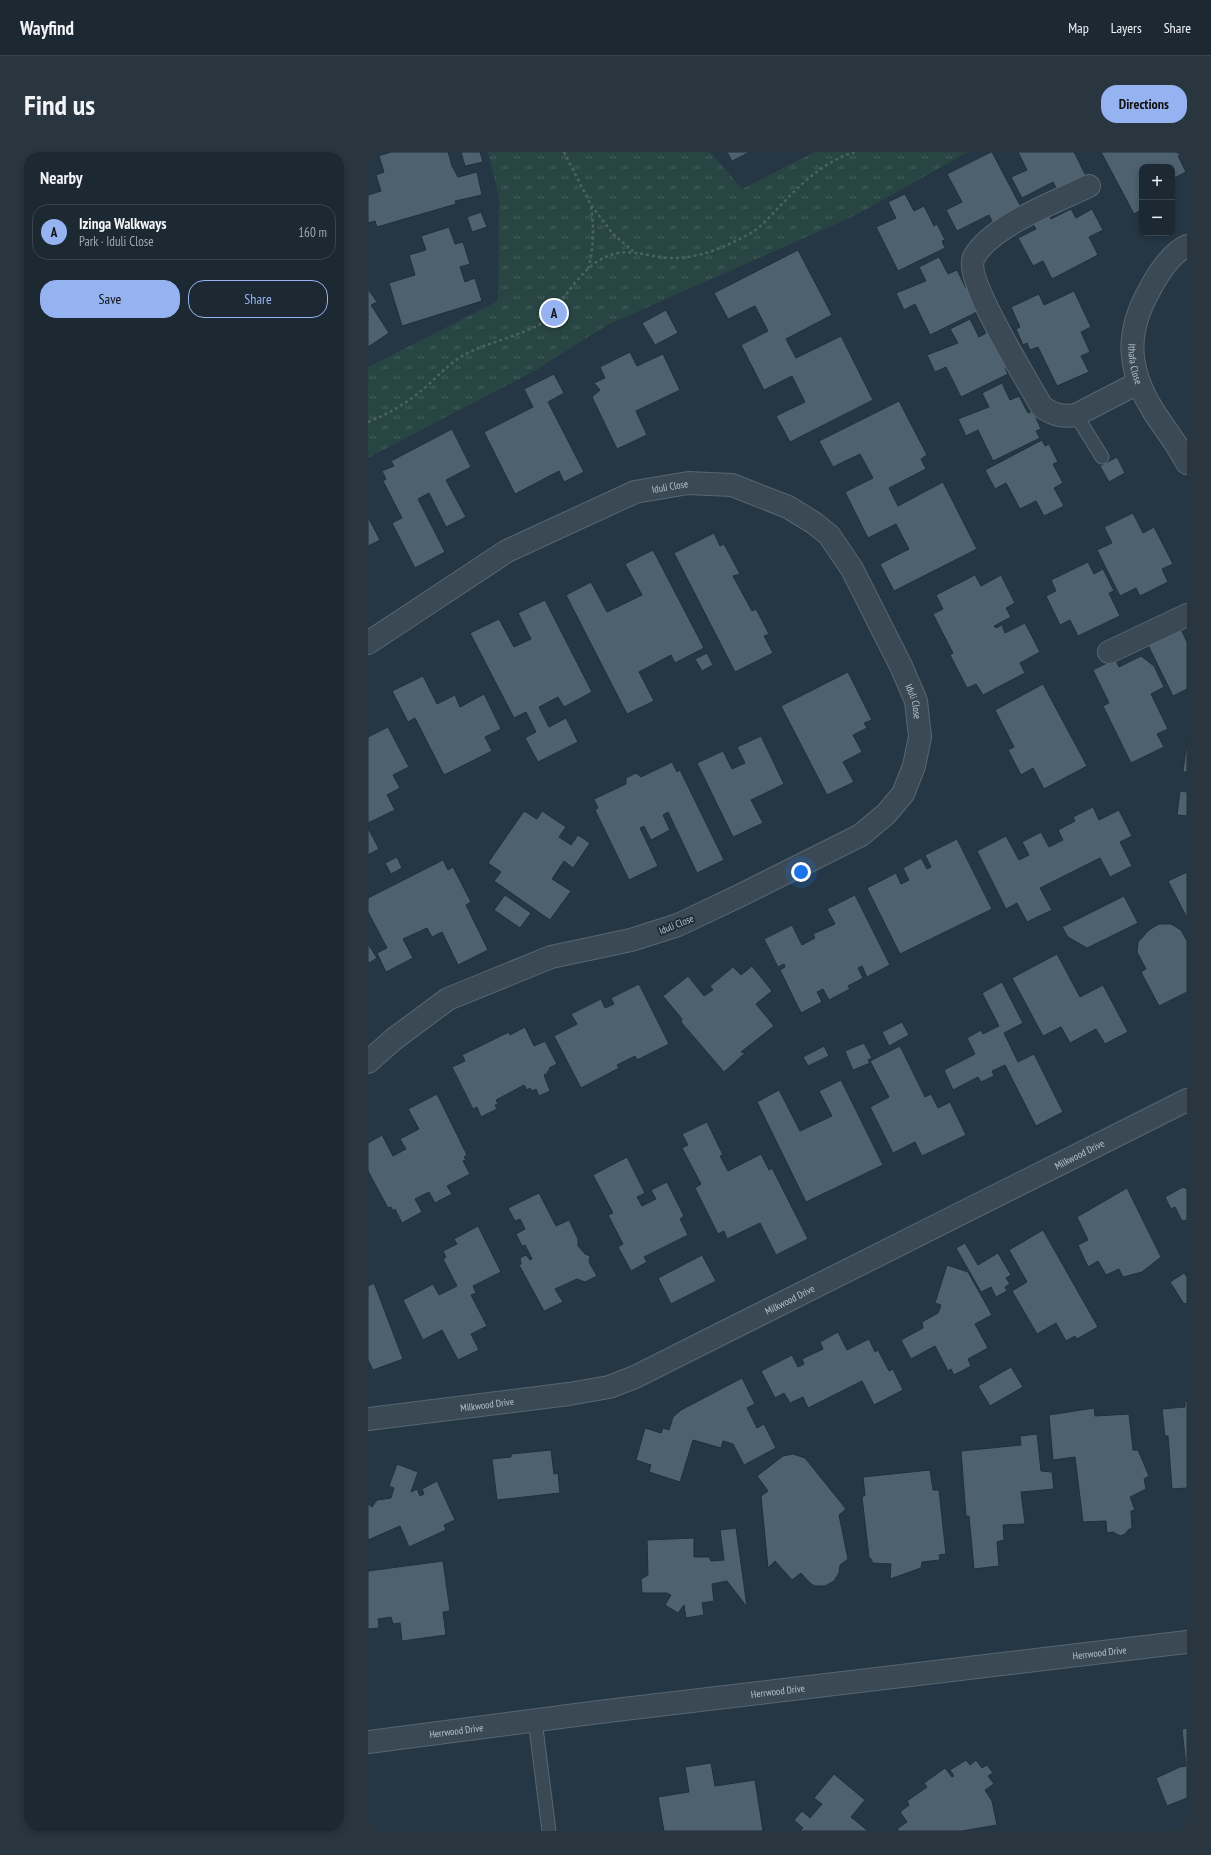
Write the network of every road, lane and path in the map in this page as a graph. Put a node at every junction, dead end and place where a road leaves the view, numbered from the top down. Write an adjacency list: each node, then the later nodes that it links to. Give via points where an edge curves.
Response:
1 (564, 152): 4 (path)
2 (855, 152): 6 (path, via 829,164 804,182 767,222 724,247 672,258)
3 (1089, 186): 9 (street, via 1022,218 983,244 973,259 974,274 990,316 1042,407 1054,415)
4 (591, 205): 6 (path, via 613,234); 7 (path, via 594,228)
5 (1187, 246): 8 (street, Ithafa Close, via 1168,262 1140,307 1132,339)
6 (633, 251): 7 (path, via 615,253 598,261)
7 (588, 270): 10 (path, via 543,323 465,354 410,400 391,413)
8 (1138, 384): 9 (street); 12 (street, Ithafa Close)
9 (1076, 415): 11 (lane)
10 (368, 422)
11 (1102, 457)
12 (1187, 463)
13 (1187, 615): 15 (street)
14 (368, 643): 16 (street, Iduli Close, via 507,551 635,492 688,483 732,485 788,507 829,535 852,569 901,666 916,702 920,737 914,766 903,794 886,814 861,835 678,925 631,940 551,957 448,1000 394,1039)
15 (1110, 652)
16 (368, 1062)
17 (1187, 1100): 18 (street, Milkwood Drive, via 635,1377 609,1387 569,1394)
18 (368, 1419)
19 (1187, 1642): 20 (street, Herrwood Drive)
20 (535, 1720): 21 (street, Herrwood Drive); 22 (lane)
21 (368, 1742)
22 (548, 1831)

